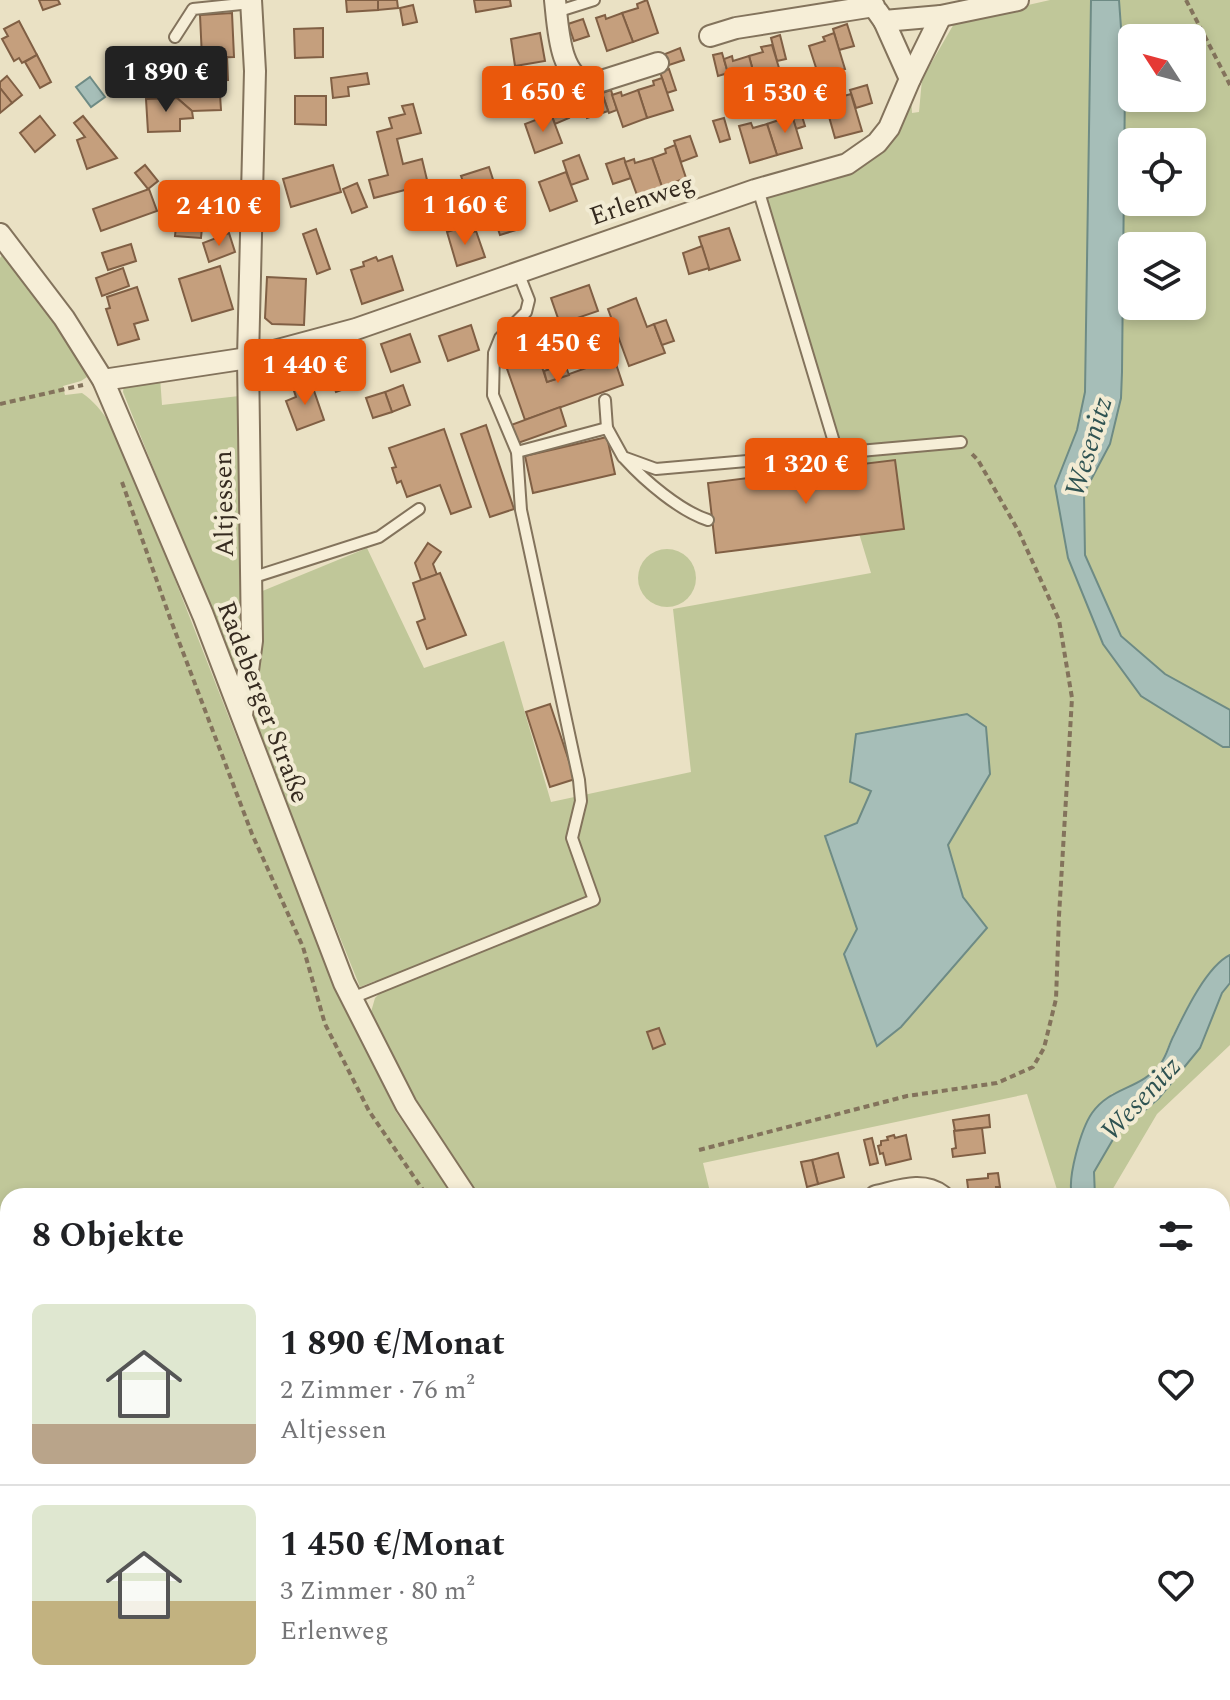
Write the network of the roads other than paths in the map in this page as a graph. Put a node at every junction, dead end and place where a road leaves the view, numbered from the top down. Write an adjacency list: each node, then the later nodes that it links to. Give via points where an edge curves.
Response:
1 (594, 0): 4 (lane)
2 (1018, 0): 6 (street)
3 (251, 1): 8 (lane, via 193,9); 16 (street, Altjessen, via 255,71)
4 (556, 6): 10 (street, via 565,61)
5 (876, 9): 6 (street); 7 (street); 11 (street)
6 (941, 16): 11 (street, Erlenweg)
7 (710, 36)
8 (175, 37)
9 (658, 63): 10 (street, via 592,84)
10 (576, 78): 12 (lane)
11 (910, 79): 13 (street, Erlenweg, via 889,128 863,155)
12 (552, 87)
13 (758, 189): 15 (street, Erlenweg); 22 (lane)
14 (0, 234): 17 (street, Radeberger Straße)
15 (517, 271): 16 (street, Erlenweg, via 356,329); 21 (lane, via 529,300 526,312 500,338 493,369 493,395)
16 (248, 358): 17 (street, Erlenweg); 26 (street, Altjessen)
17 (103, 380): 27 (street, Radeberger Straße)
18 (605, 400): 19 (lane)
19 (607, 428): 21 (lane); 23 (lane)
20 (961, 442): 22 (lane)
21 (517, 452): 28 (lane, via 521,510 579,780 581,801 572,838 594,900)
22 (837, 452): 23 (lane, via 656,469)
23 (623, 457): 25 (lane, via 640,476)
24 (419, 509): 26 (lane, via 379,537)
25 (708, 520)
26 (251, 578): 27 (street, Altjessen, via 252,641)
27 (242, 719): 28 (street, Radeberger Straße)
28 (352, 998): 29 (street, Radeberger Straße, via 406,1105)
29 (461, 1188)

